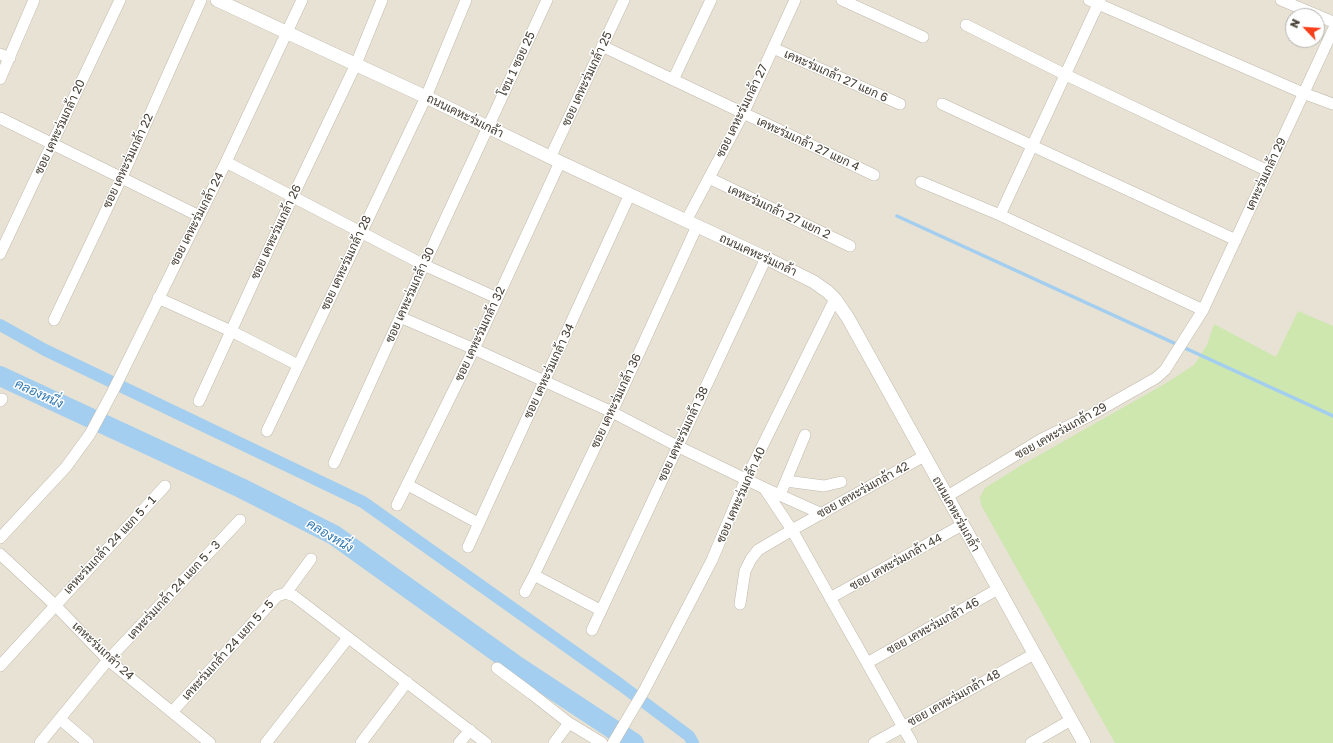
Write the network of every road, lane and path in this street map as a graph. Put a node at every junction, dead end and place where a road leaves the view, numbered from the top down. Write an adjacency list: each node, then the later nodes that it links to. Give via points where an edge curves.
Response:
1 (34, 0): 22 (street)
2 (120, 0): 35 (street, ซอย เคหะร่มเกล้า 20)
3 (201, 0): 41 (street, ซอย เคหะร่มเกล้า 22)
4 (219, 0): 18 (street, ถนนเคหะร่มเกล้า)
5 (302, 0): 18 (street, ซอย เคหะร่มเกล้า 24)
6 (382, 0): 23 (street, ซอย เคหะร่มเกล้า 26)
7 (466, 0): 28 (street, ซอย เคหะร่มเกล้า 28)
8 (547, 0): 34 (street, โซน 1 ซอย 25)
9 (624, 0): 20 (street, ซอย เคหะร่มเกล้า 25)
10 (711, 0): 26 (street)
11 (795, 0): 21 (street, ซอย เคหะร่มเกล้า 27)
12 (842, 0): 19 (street)
13 (1281, 0): 15 (street)
14 (1096, 1): 24 (street); 27 (street)
15 (1333, 22)
16 (966, 25): 24 (street)
17 (1333, 30): 27 (street, เคหะร่มเกล้า 29)
18 (287, 33): 23 (street, ถนนเคหะร่มเกล้า); 38 (street, ซอย เคหะร่มเกล้า 24)
19 (923, 37)
20 (602, 46): 26 (street, เคหะร่มเกล้า 27 แยก 4); 37 (street, ซอย เคหะร่มเกล้า 25)
21 (773, 48): 29 (street, เคหะร่มเกล้า 27 แยก 6); 32 (street, ซอย เคหะร่มเกล้า 27)
22 (5, 56): 25 (street)
23 (356, 64): 28 (street, ถนนเคหะร่มเกล้า); 45 (street, ซอย เคหะร่มเกล้า 26)
24 (1066, 75): 36 (street); 39 (street)
25 (0, 79)
26 (673, 80): 32 (street, เคหะร่มเกล้า 27 แยก 4)
27 (1303, 93): 31 (street); 39 (street, เคหะร่มเกล้า 29)
28 (426, 97): 34 (street, ถนนเคหะร่มเกล้า); 49 (street, ซอย เคหะร่มเกล้า 28)
29 (900, 104)
30 (942, 104): 36 (street)
31 (1333, 104)
32 (743, 114): 40 (street, เคหะร่มเกล้า 27 แยก 4); 42 (street, ซอย เคหะร่มเกล้า 27)
33 (0, 118): 35 (street)
34 (487, 127): 37 (street, ถนนเคหะร่มเกล้า); 54 (street, ซอย เคหะร่มเกล้า 30)
35 (53, 144): 41 (street); 52 (street, ซอย เคหะร่มเกล้า 20)
36 (1032, 146): 47 (street); 50 (street)
37 (555, 160): 44 (street, ถนนเคหะร่มเกล้า); 56 (street, ซอย เคหะร่มเกล้า 32)
38 (226, 162): 45 (street); 46 (street, ซอย เคหะร่มเกล้า 24)
39 (1268, 171): 50 (street, เคหะร่มเกล้า 29)
40 (874, 175)
41 (122, 177): 46 (street); 60 (street, ซอย เคหะร่มเกล้า 22)
42 (709, 178): 48 (street, ซอย เคหะร่มเกล้า 27); 51 (street, เคหะร่มเกล้า 27 แยก 2)
43 (921, 182): 47 (street)
44 (630, 194): 48 (street, ถนนเคหะร่มเกล้า); 64 (street, ซอย เคหะร่มเกล้า 34)
45 (293, 196): 49 (street); 61 (street, ซอย เคหะร่มเกล้า 26)
46 (199, 216): 55 (street, ซอย เคหะร่มเกล้า 24)
47 (1000, 216): 58 (street)
48 (691, 224): 53 (street, ถนนเคหะร่มเกล้า); 66 (street, ซอย เคหะร่มเกล้า 36)
49 (360, 232): 54 (street); 63 (street, ซอย เคหะร่มเกล้า 28)
50 (1236, 240): 58 (street, เคหะร่มเกล้า 29)
51 (850, 246)
52 (0, 254)
53 (766, 258): 57 (street, ถนนเคหะร่มเกล้า, via 814,282); 69 (street, ซอย เคหะร่มเกล้า 38)
54 (424, 265): 56 (street); 59 (street, ซอย เคหะร่มเกล้า 30)
55 (158, 298): 61 (street); 86 (street, ซอย เคหะร่มเกล้า 24, via 90,434 66,467)
56 (496, 298): 62 (street, ซอย เคหะร่มเกล้า 32)
57 (835, 299): 70 (street, ถนนเคหะร่มเกล้า); 72 (street, ซอย เคหะร่มเกล้า 40)
58 (1201, 314): 79 (street, ซอย เคหะร่มเกล้า 29, via 1165,370 1156,378 1042,440)
59 (400, 317): 62 (street); 71 (street, ซอย เคหะร่มเกล้า 30)
60 (54, 320)
61 (231, 332): 63 (street); 65 (street, ซอย เคหะร่มเกล้า 26)
62 (474, 349): 64 (street); 75 (street, ซอย เคหะร่มเกล้า 32)
63 (298, 365): 67 (street, ซอย เคหะร่มเกล้า 28)
64 (544, 381): 66 (street); 83 (street, ซอย เคหะร่มเกล้า 34)
65 (199, 401)
66 (612, 412): 69 (street); 90 (street, ซอย เคหะร่มเกล้า 36)
67 (267, 430)
68 (805, 435): 73 (street)
69 (677, 446): 72 (street); 97 (street, ซอย เคหะร่มเกล้า 38)
70 (924, 456): 79 (street, ถนนเคหะร่มเกล้า); 81 (street, ซอย เคหะร่มเกล้า 42)
71 (334, 463)
72 (746, 479): 77 (street); 121 (street, ซอย เคหะร่มเกล้า 40, via 712,560 645,689)
73 (786, 481): 74 (street, via 824,486); 78 (street)
74 (841, 482)
75 (408, 484): 80 (street, ซอย เคหะร่มเกล้า 32); 83 (street)
76 (165, 486): 96 (street, เคหะร่มเกล้า 24 แยก 5 - 1)
77 (764, 488): 78 (street); 85 (street)
78 (780, 495): 81 (street)
79 (946, 497): 84 (street, ถนนเคหะร่มเกล้า)
80 (397, 505)
81 (822, 514): 85 (street, ซอย เคหะร่มเกล้า 42)
82 (240, 520): 101 (street, เคหะร่มเกล้า 24 แยก 5 - 3)
83 (478, 523): 87 (street, ซอย เคหะร่มเกล้า 34)
84 (962, 525): 91 (street, ถนนเคหะร่มเกล้า); 94 (street, ซอย เคหะร่มเกล้า 44)
85 (797, 527): 94 (street); 95 (street, ซอย เคหะร่มเกล้า 42, via 758,550 751,559 745,571)
86 (0, 538)
87 (468, 547)
88 (0, 554): 96 (street, เคหะร่มเกล้า 24)
89 (311, 559): 93 (street, เคหะร่มเกล้า 24 แยก 5 - 5)
90 (534, 575): 92 (street, ซอย เคหะร่มเกล้า 36); 97 (street)
91 (998, 589): 100 (street, ถนนเคหะร่มเกล้า); 102 (street, ซอย เคหะร่มเกล้า 46)
92 (525, 592)
93 (286, 593): 99 (street, via 294,596); 106 (street, เคหะร่มเกล้า 24 แยก 5 - 5, via 277,596)
94 (830, 598): 102 (street)
95 (740, 604)
96 (55, 605): 101 (street, เคหะร่มเกล้า 24); 103 (street, เคหะร่มเกล้า 24 แยก 5 - 1)
97 (600, 610): 98 (street, ซอย เคหะร่มเกล้า 38)
98 (592, 630)
99 (348, 638): 105 (street); 115 (street)
100 (1034, 654): 108 (street, ถนนเคหะร่มเกล้า); 110 (street, ซอย เคหะร่มเกล้า 48)
101 (108, 660): 106 (street, เคหะร่มเกล้า 24); 107 (street, เคหะร่มเกล้า 24 แยก 5 - 3)
102 (867, 663): 110 (street)
103 (0, 666)
104 (497, 668): 109 (street)
105 (407, 682): 111 (street); 116 (street)
106 (172, 712): 114 (street, เคหะร่มเกล้า 24)
107 (60, 719): 112 (street, เคหะร่มเกล้า 24 แยก 5 - 3); 113 (street)
108 (1071, 720): 124 (street); 125 (street, ถนนเคหะร่มเกล้า)
109 (569, 723): 119 (street); 120 (street)
110 (902, 726): 122 (street, ซอย เคหะร่มเกล้า 48); 123 (street)
111 (470, 730): 117 (street); 118 (street)
112 (40, 743)
113 (88, 743)
114 (210, 743)
115 (266, 743)
116 (361, 743)
117 (459, 743)
118 (486, 743)
119 (554, 743)
120 (602, 743)
121 (613, 743)
122 (874, 743)
123 (912, 743)
124 (1031, 743)
125 (1084, 743)

